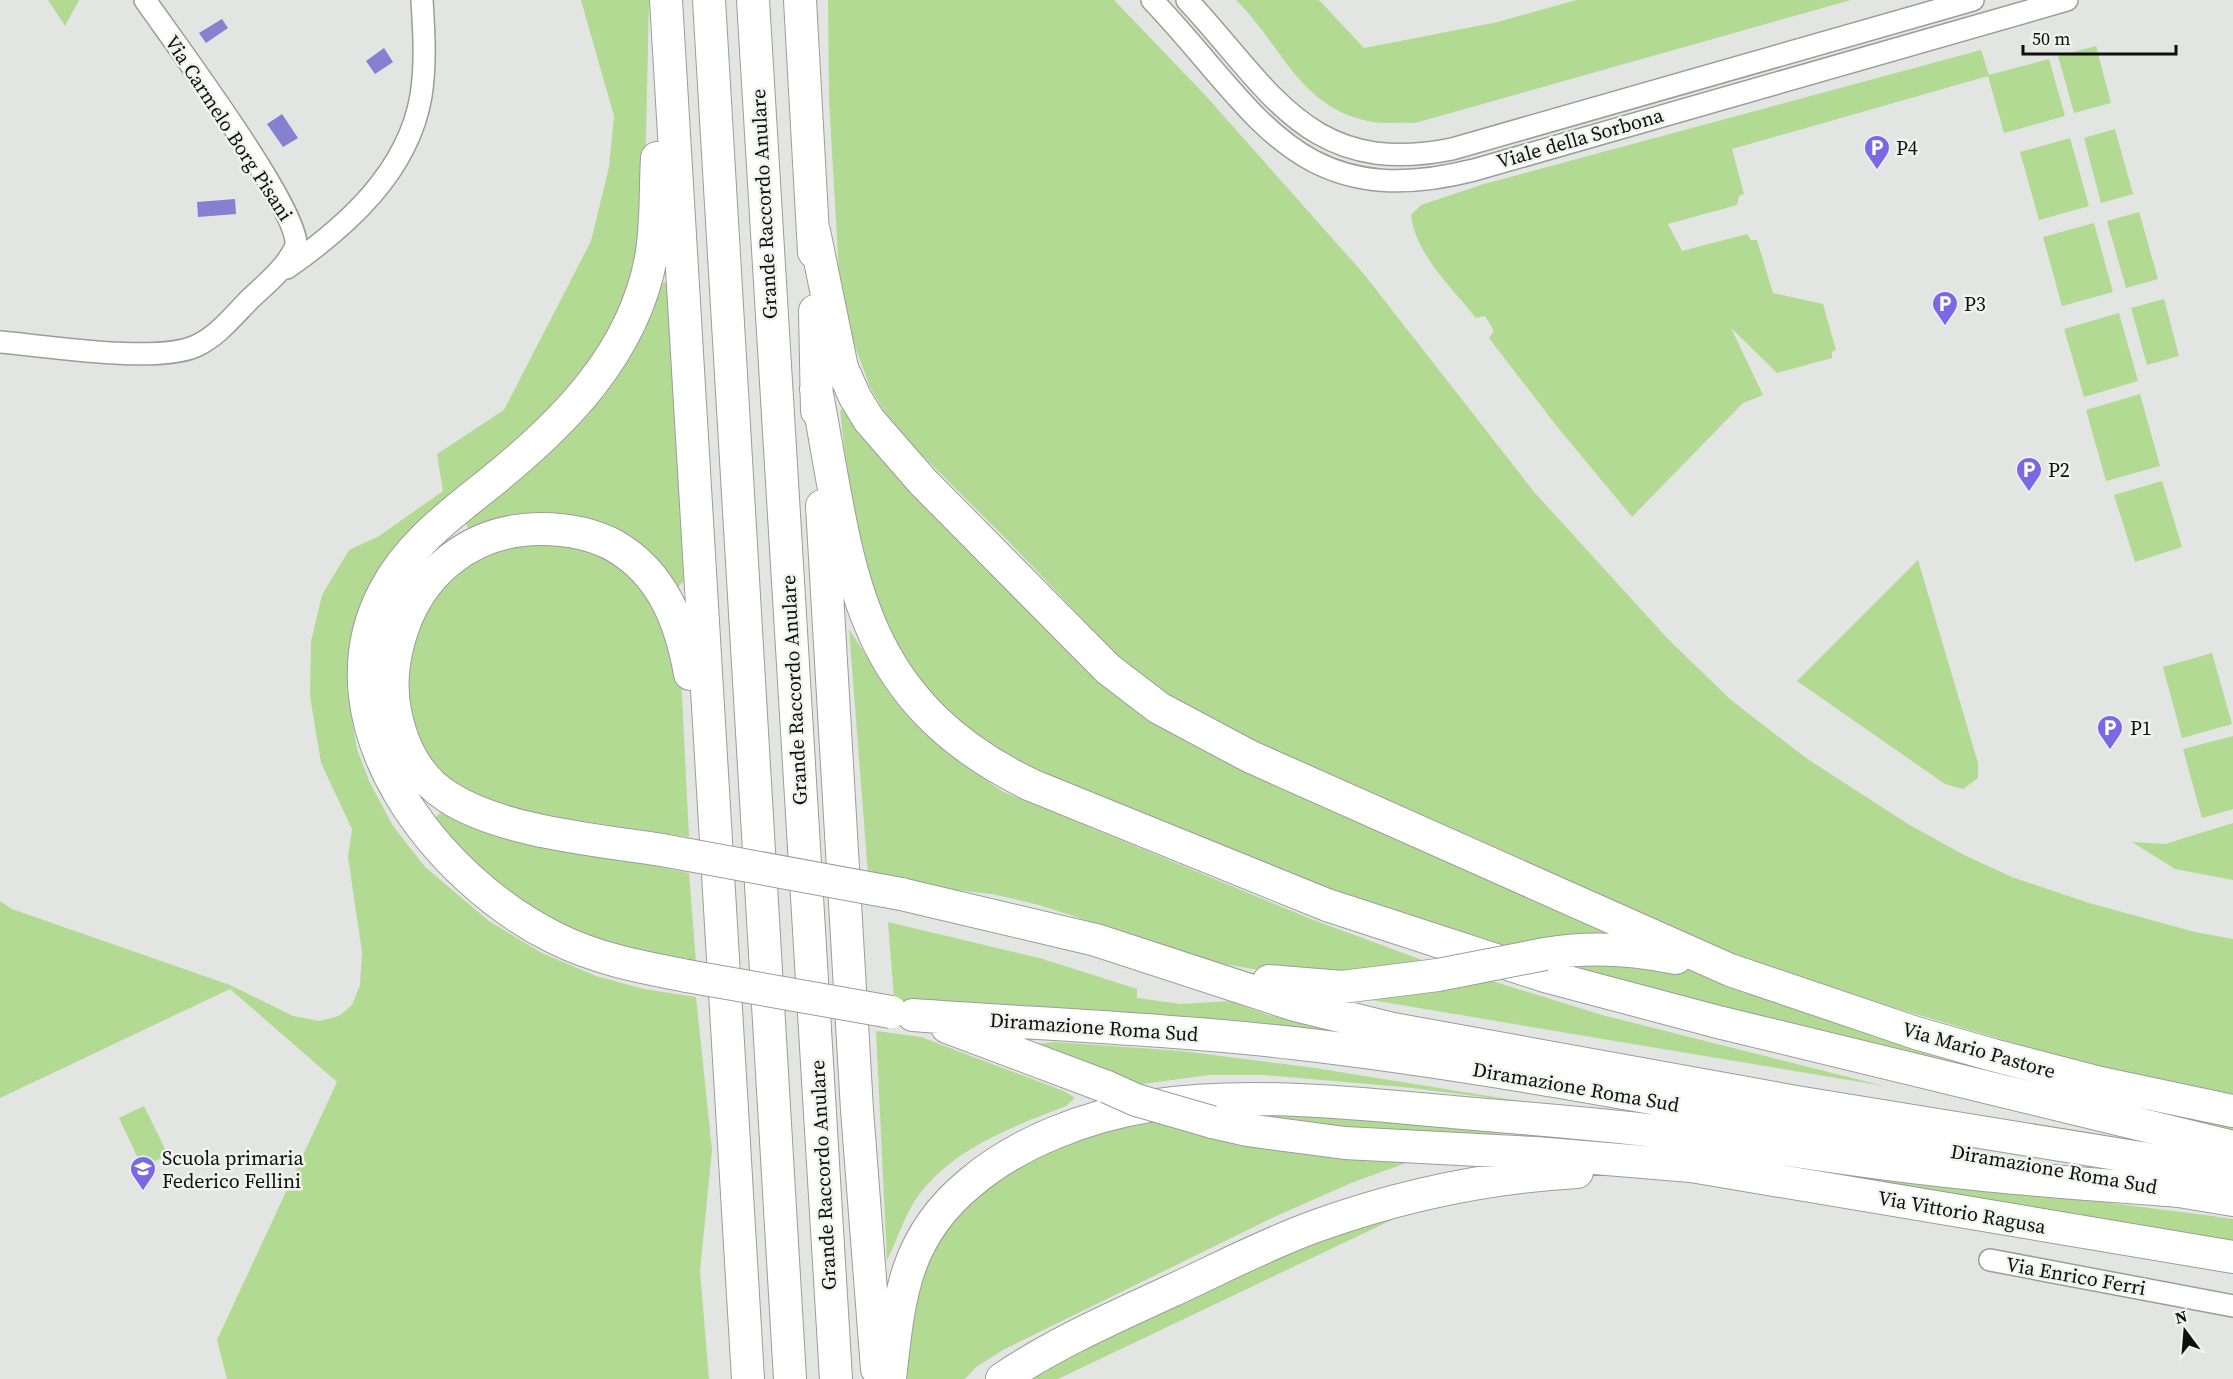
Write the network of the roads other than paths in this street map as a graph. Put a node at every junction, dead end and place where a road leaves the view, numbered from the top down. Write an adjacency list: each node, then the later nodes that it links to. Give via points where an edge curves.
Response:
1 (145, 0): 13 (street, Via Carmelo Borg Pisani, via 288,215 296,246)
2 (422, 0): 13 (street, via 421,95 397,161 352,215)
3 (666, 0): 11 (highway)
4 (709, 0): 30 (highway)
5 (753, 0): 31 (highway, Grande Raccordo Anulare)
6 (800, 0): 12 (highway)
7 (1152, 0): 10 (street, Viale della Sorbona, via 1285,144 1325,168 1392,182 1427,180 1474,170)
8 (1187, 0): 9 (street, Viale della Sorbona, via 1260,84 1297,119 1340,146 1400,156 1452,149)
9 (1973, 0)
10 (2067, 0)
11 (671, 84): 16 (highway); 19 (highway, bridge, via 658,139 651,257 642,294 626,331 595,380 564,417 437,526 405,559 387,586 367,641 365,675 371,720 390,777 418,824 456,868 498,903 556,939 619,963)
12 (814, 231): 15 (highway); 18 (highway, via 842,368 868,420 923,482 1117,677 1160,708 1236,750)
13 (272, 278): 14 (street, Via Carmelo Borg Pisani, via 212,335 177,352 154,354)
14 (0, 342)
15 (816, 389): 21 (highway, via 854,580 875,638 898,678 926,712 967,749 997,768 1327,905 1486,958 1718,1022); 32 (highway, via 856,1098)
16 (714, 811): 17 (highway, bridge, via 680,626 649,576 615,546 562,530 518,530 462,549 437,570 409,612 392,675 394,706 403,740 414,763 434,788 475,810 556,833 900,894); 29 (highway)
17 (1096, 940): 18 (highway, bridge, via 1289,984 1342,987 1437,975 1583,948 1640,951); 23 (highway, via 1295,1005 1393,1029 1796,1102)
18 (1730, 970): 20 (highway, Via Mario Pastore, via 1993,1055)
19 (902, 1013): 22 (highway, bridge, via 1137,1100 1275,1135); 24 (highway, Diramazione Roma Sud, via 1220,1036 1370,1053)
20 (2233, 1111)
21 (2233, 1147)
22 (1691, 1166): 26 (highway, Via Vittorio Ragusa); 34 (highway, via 1506,1179 1351,1214 1280,1241 1089,1329)
23 (2233, 1173)
24 (2180, 1191): 25 (highway, Diramazione Roma Sud); 33 (highway, via 1947,1172 1627,1128 1353,1104 1235,1100 1151,1106 1092,1120 1047,1137 990,1167 954,1198 923,1237 905,1277)
25 (2233, 1200)
26 (2233, 1257)
27 (1990, 1260): 28 (street, Via Enrico Ferri)
28 (2233, 1306)
29 (748, 1379)
30 (790, 1379)
31 (836, 1379)
32 (878, 1379)
33 (890, 1379)
34 (1002, 1379)

